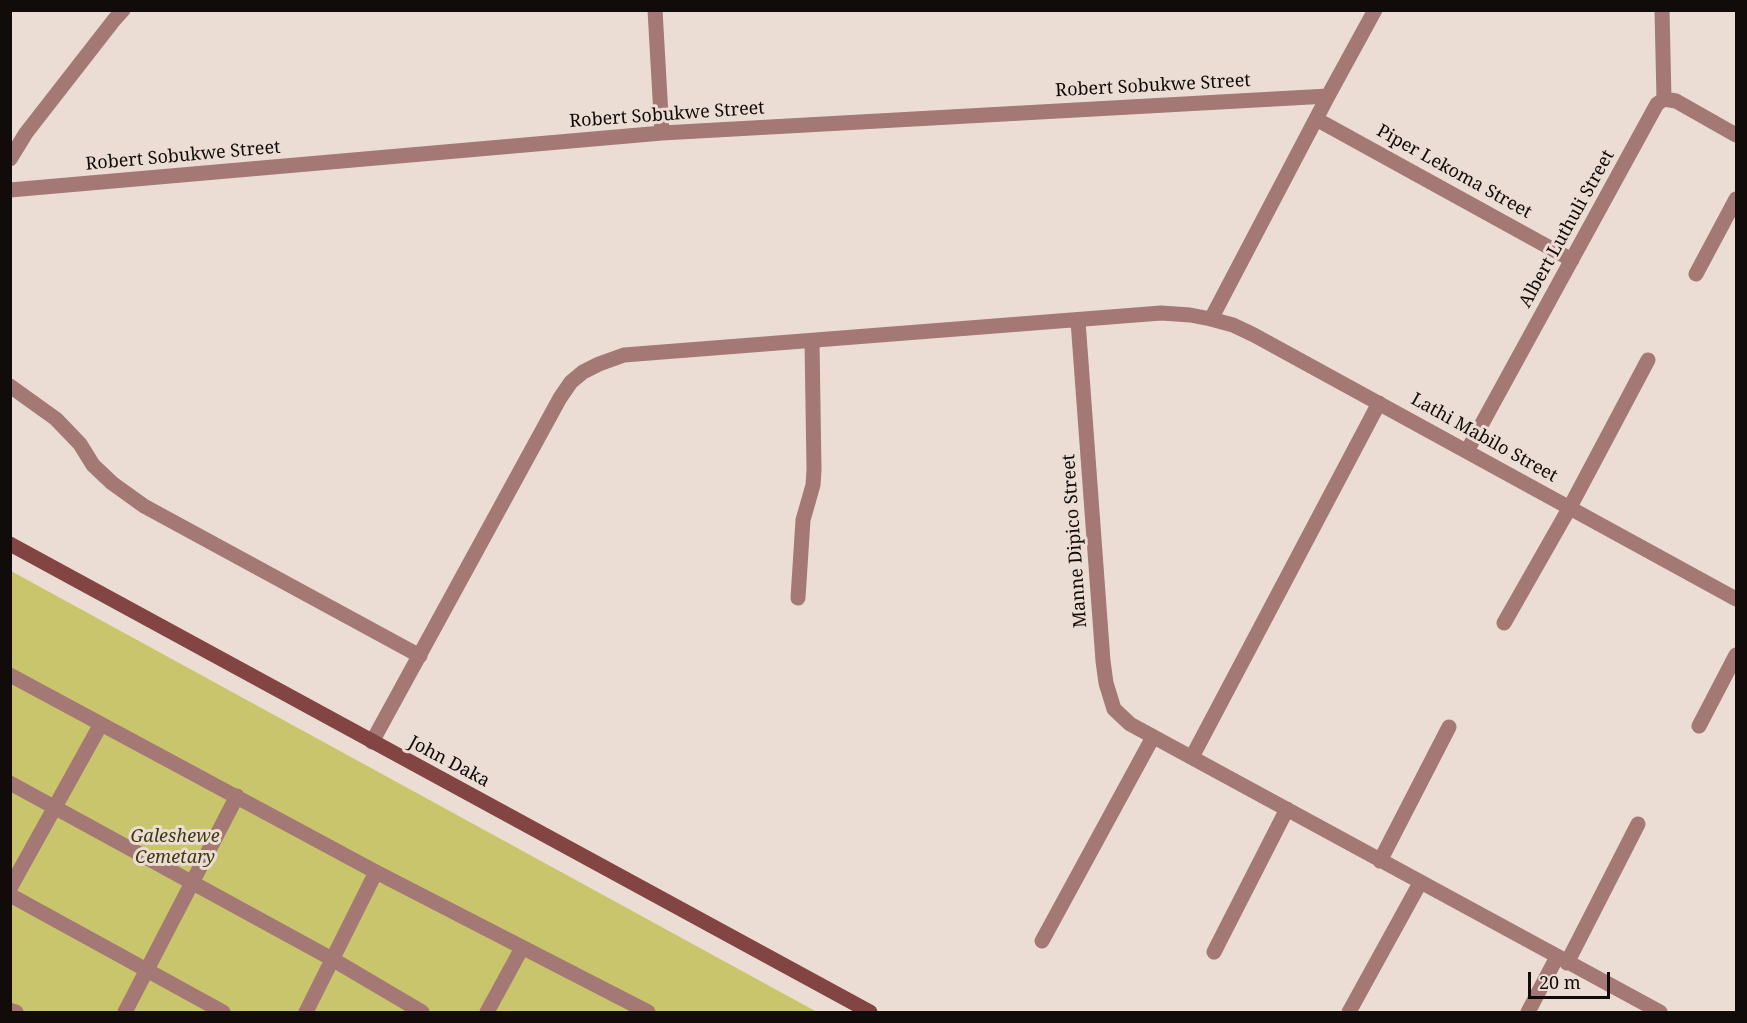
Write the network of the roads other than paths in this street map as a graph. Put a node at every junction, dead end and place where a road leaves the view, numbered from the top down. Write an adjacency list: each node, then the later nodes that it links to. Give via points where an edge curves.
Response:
1 (123, 10): 10 (street)
2 (655, 10): 8 (street)
3 (1375, 10): 5 (street)
4 (1662, 10): 6 (street)
5 (1328, 96): 7 (street); 8 (street, Robert Sobukwe Street)
6 (1664, 99): 9 (street, via 1676,101); 13 (street, Albert Luthuli Street, via 1657,104)
7 (1316, 119): 13 (street, Piper Lekoma Street); 15 (street)
8 (662, 133): 11 (street, Robert Sobukwe Street)
9 (1737, 135)
10 (10, 159)
11 (10, 190)
12 (1737, 199): 14 (street)
13 (1572, 260): 21 (street, Albert Luthuli Street)
14 (1696, 274)
15 (1211, 319): 16 (street, Lathi Mabilo Street, via 1161,314); 20 (street, Lathi Mabilo Street, via 1254,335)
16 (1078, 321): 17 (street, Lathi Mabilo Street); 33 (street, Manne Dipico Street, via 1106,683 1114,709 1130,724)
17 (812, 341): 24 (street, via 814,470 803,520); 28 (street, Lathi Mabilo Street, via 624,355 583,372 560,398)
18 (1648, 360): 22 (street, Lathi Mabilo Street)
19 (10, 386): 28 (street, via 56,419 80,444 93,465 144,506)
20 (1379, 403): 21 (street, Lathi Mabilo Street); 35 (street)
21 (1467, 451): 22 (street, Lathi Mabilo Street)
22 (1570, 507): 25 (street, Lathi Mabilo Street); 26 (street, Lathi Mabilo Street)
23 (10, 544): 34 (street, John Daka)
24 (798, 598)
25 (1737, 599)
26 (1504, 623)
27 (1737, 655): 31 (street)
28 (420, 656): 34 (street, Lathi Mabilo Street)
29 (10, 675): 30 (street)
30 (101, 724): 37 (street); 38 (street)
31 (1698, 726)
32 (1449, 727): 41 (street)
33 (1153, 736): 35 (street, Manne Dipico Street); 47 (street)
34 (372, 742): 61 (street, John Daka)
35 (1192, 757): 39 (street, Manne Dipico Street)
36 (10, 783): 38 (street)
37 (237, 796): 42 (street); 43 (street)
38 (56, 807): 43 (street); 45 (street)
39 (1287, 809): 41 (street, Manne Dipico Street); 49 (street)
40 (1638, 824): 51 (street)
41 (1380, 861): 44 (street, Manne Dipico Street)
42 (376, 872): 48 (street); 50 (street)
43 (193, 881): 50 (street); 52 (street)
44 (1420, 883): 51 (street, Manne Dipico Street); 62 (street)
45 (10, 888)
46 (10, 894): 52 (street)
47 (1042, 941)
48 (522, 948): 59 (street); 60 (street)
49 (1214, 952)
50 (332, 958): 57 (street); 58 (street)
51 (1562, 960): 63 (street); 64 (street, Manne Dipico Street)
52 (146, 970): 55 (street); 56 (street)
53 (10, 1010): 54 (street)
54 (16, 1012)
55 (125, 1012)
56 (223, 1012)
57 (306, 1012)
58 (422, 1012)
59 (487, 1012)
60 (648, 1012)
61 (870, 1012)
62 (1349, 1012)
63 (1528, 1012)
64 (1659, 1012)

